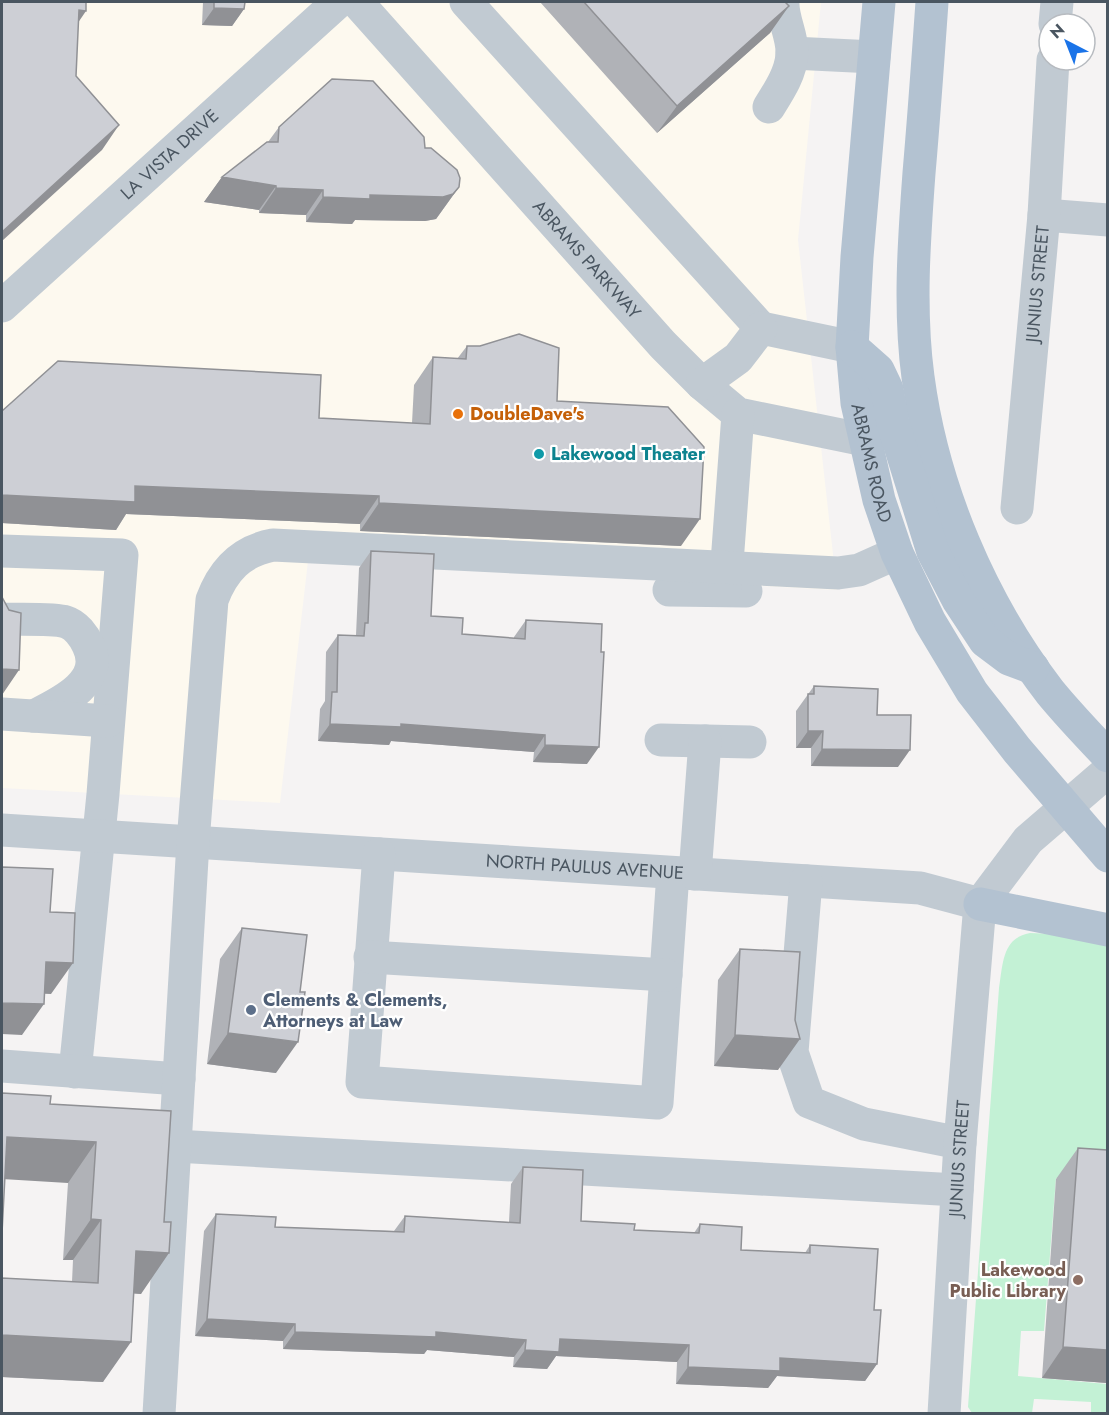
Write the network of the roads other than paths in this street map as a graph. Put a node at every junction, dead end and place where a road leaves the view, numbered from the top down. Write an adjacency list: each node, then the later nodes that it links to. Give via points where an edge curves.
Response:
1 (338, 2): 13 (street, LA VISTA DRIVE)
2 (357, 2): 16 (street, ABRAMS PARKWAY)
3 (466, 2): 14 (street)
4 (879, 2): 8 (main road, ABRAMS ROAD)
5 (932, 2): 25 (main road, via 914,244 913,311 918,377 949,505 990,600)
6 (778, 6): 7 (street)
7 (792, 53): 8 (street); 10 (street, via 784,84)
8 (874, 57): 15 (main road, ABRAMS ROAD)
9 (1052, 72): 11 (street, JUNIUS STREET)
10 (770, 107)
11 (1044, 215): 12 (street); 19 (street, JUNIUS STREET)
12 (1107, 220)
13 (2, 306)
14 (761, 328): 15 (street); 16 (street, via 738,358)
15 (852, 347): 18 (main road, ABRAMS ROAD); 25 (main road, via 878,370 886,389 933,552 958,600 985,641)
16 (702, 384): 17 (street, ABRAMS PARKWAY)
17 (738, 414): 18 (street, ABRAMS PARKWAY); 22 (street)
18 (865, 440): 21 (main road, ABRAMS ROAD)
19 (1017, 508)
20 (2, 551): 28 (street, via 123,555)
21 (897, 553): 22 (street, via 859,570); 34 (main road, ABRAMS ROAD, via 930,622 972,692)
22 (737, 583): 23 (street); 37 (street, via 273,545 257,548 227,570 212,600)
23 (669, 590)
24 (2, 619): 27 (street, via 66,622 82,635 92,652 86,681 75,694)
25 (1034, 669): 32 (main road)
26 (2, 714): 27 (street)
27 (34, 716): 28 (street)
28 (108, 721): 36 (street)
29 (661, 740): 30 (street)
30 (705, 741): 31 (street); 40 (street)
31 (750, 742)
32 (1107, 756)
33 (1107, 771): 34 (street)
34 (1065, 807): 39 (main road, ABRAMS ROAD); 42 (street, via 1028,840)
35 (2, 830): 36 (street, NORTH PAULUS AVENUE)
36 (99, 836): 37 (street, NORTH PAULUS AVENUE); 47 (street)
37 (193, 842): 38 (street, NORTH PAULUS AVENUE); 48 (street)
38 (379, 854): 40 (street, NORTH PAULUS AVENUE); 44 (street)
39 (1107, 856)
40 (684, 873): 41 (street, NORTH PAULUS AVENUE); 45 (street)
41 (806, 882): 42 (street, NORTH PAULUS AVENUE, via 920,888); 49 (street, via 792,1052 809,1102 864,1124)
42 (980, 904): 43 (main road); 49 (street, JUNIUS STREET)
43 (1107, 930)
44 (370, 957): 45 (street); 45 (street, via 362,1082 657,1103)
45 (666, 975)
46 (2, 1066): 47 (street)
47 (75, 1072): 48 (street)
48 (179, 1079): 50 (street)
49 (960, 1143): 51 (street, JUNIUS STREET)
50 (175, 1146): 51 (street); 52 (street)
51 (957, 1190): 53 (street, JUNIUS STREET)
52 (159, 1413)
53 (944, 1413)

